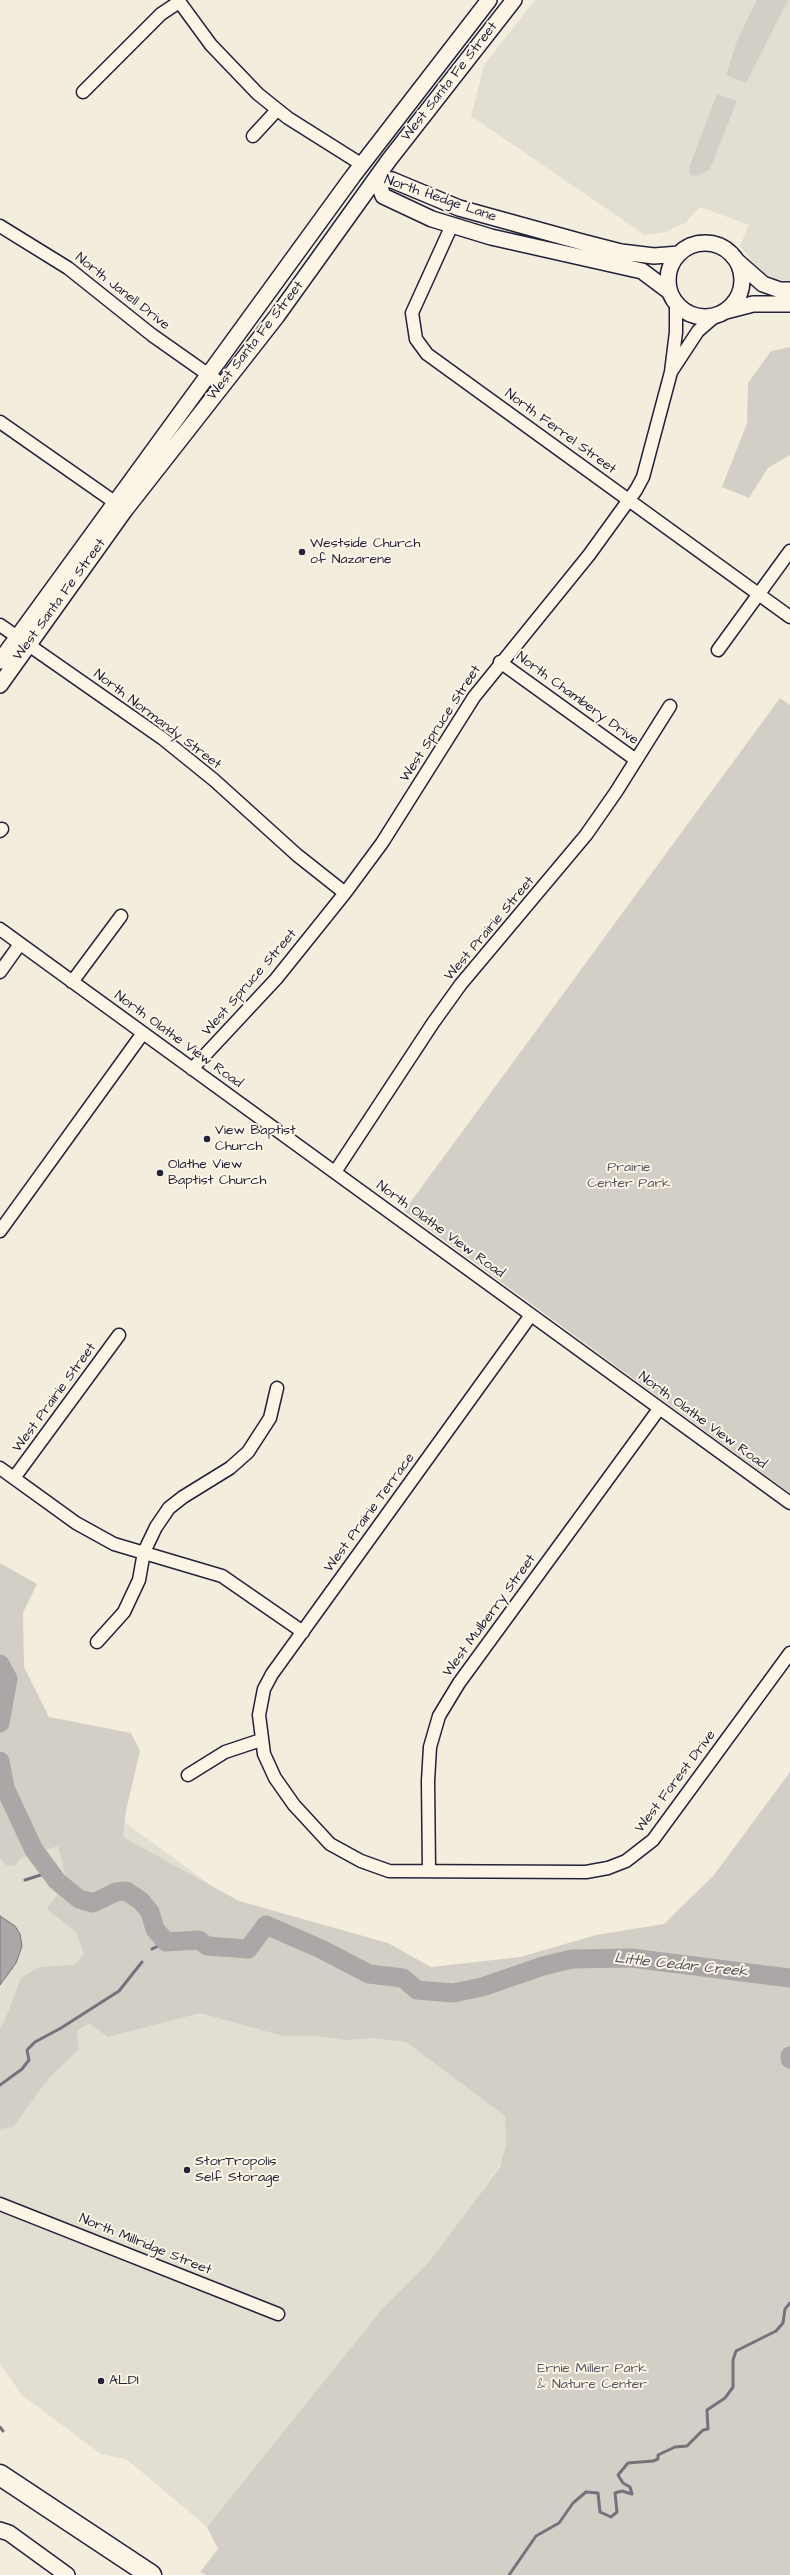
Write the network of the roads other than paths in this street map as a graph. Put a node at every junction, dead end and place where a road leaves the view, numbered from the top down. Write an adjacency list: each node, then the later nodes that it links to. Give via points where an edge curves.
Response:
1 (489, 0): 7 (street, West Santa Fe Street)
2 (514, 0): 8 (street, West Santa Fe Street)
3 (179, 1): 4 (street, via 161,14); 5 (street, via 211,45)
4 (83, 92)
5 (277, 110): 6 (street); 7 (street)
6 (253, 136)
7 (361, 164): 8 (street); 18 (street, West Santa Fe Street)
8 (377, 178): 9 (street, North Hedge Lane, via 383,196); 11 (street, North Hedge Lane, via 392,180 459,208 621,252 654,256); 19 (street, West Santa Fe Street, via 277,316)
9 (452, 225): 14 (street, North Hedge Lane, via 491,237 642,271); 21 (street, North Ferrel Street, via 412,313 416,339 427,354)
10 (0, 226): 18 (street, North Janell Drive, via 68,268 152,335)
11 (679, 254): 12 (street, via 687,247 708,242 729,251); 14 (street, via 669,271)
12 (738, 262): 13 (street, via 763,284 780,290); 16 (street, via 742,272 742,288 734,304)
13 (790, 290)
14 (673, 298): 16 (street, via 693,316); 17 (street, West Spruce Street, via 676,332)
15 (790, 304): 16 (street, via 753,304)
16 (720, 314): 17 (street, West Spruce Street, via 698,331)
17 (671, 372): 21 (street, West Spruce Street, via 643,477)
18 (209, 375): 19 (street, North Janell Drive); 22 (street, West Santa Fe Street)
19 (223, 385): 22 (street, West Santa Fe Street)
20 (0, 422): 22 (street)
21 (628, 501): 24 (street, North Ferrel Street); 30 (street, West Spruce Street, via 589,556)
22 (120, 507): 27 (street, West Santa Fe Street)
23 (790, 551): 24 (street)
24 (758, 595): 25 (street, North Ferrel Street); 28 (street)
25 (790, 618)
26 (0, 625): 27 (street, North Normandy Street)
27 (23, 642): 29 (street, West Santa Fe Street); 31 (street, West Santa Fe Street); 34 (street, North Normandy Street, via 162,738 214,780 297,855)
28 (718, 650)
29 (0, 661)
30 (500, 662): 33 (street, North Chambery Drive); 34 (street, West Spruce Street, via 474,697 382,843)
31 (0, 685)
32 (670, 706): 33 (street, West Prairie Street)
33 (636, 760): 42 (street, West Prairie Street, via 581,841 482,958 433,1023)
34 (345, 893): 41 (street, West Spruce Street, via 276,979)
35 (122, 916): 39 (street)
36 (0, 929): 37 (street, North Olathe View Road)
37 (20, 944): 38 (street); 39 (street, North Olathe View Road)
38 (0, 972)
39 (72, 982): 40 (street, North Olathe View Road)
40 (143, 1033): 41 (street, North Olathe View Road); 43 (street)
41 (192, 1069): 42 (street, North Olathe View Road)
42 (335, 1172): 44 (street, North Olathe View Road)
43 (0, 1230)
44 (531, 1314): 47 (street, North Olathe View Road); 52 (street, West Prairie Terrace)
45 (119, 1335): 49 (street, West Prairie Street)
46 (277, 1388): 51 (street, via 270,1418 248,1452 230,1468 169,1508)
47 (659, 1409): 50 (street, North Olathe View Road); 57 (street, West Mulberry Street, via 460,1683 439,1716 430,1747)
48 (0, 1468): 49 (street)
49 (14, 1478): 51 (street, via 82,1527 114,1544)
50 (790, 1503)
51 (144, 1552): 52 (street, via 222,1576); 53 (street, via 139,1580 133,1595 124,1612)
52 (303, 1632): 55 (street, West Prairie Terrace, via 264,1689 259,1715)
53 (97, 1642)
54 (790, 1653): 57 (street, West Forest Drive, via 653,1840 626,1861 586,1872)
55 (261, 1740): 56 (street, via 225,1752); 57 (street, West Prairie Terrace, via 275,1778 305,1819 330,1844 376,1868 401,1872)
56 (188, 1775)
57 (429, 1871)
58 (0, 2204): 59 (street, North Millridge Street)
59 (278, 2314)
60 (0, 2475): 63 (highway)
61 (0, 2530): 62 (street, via 9,2533)
62 (67, 2575)
63 (151, 2575)

